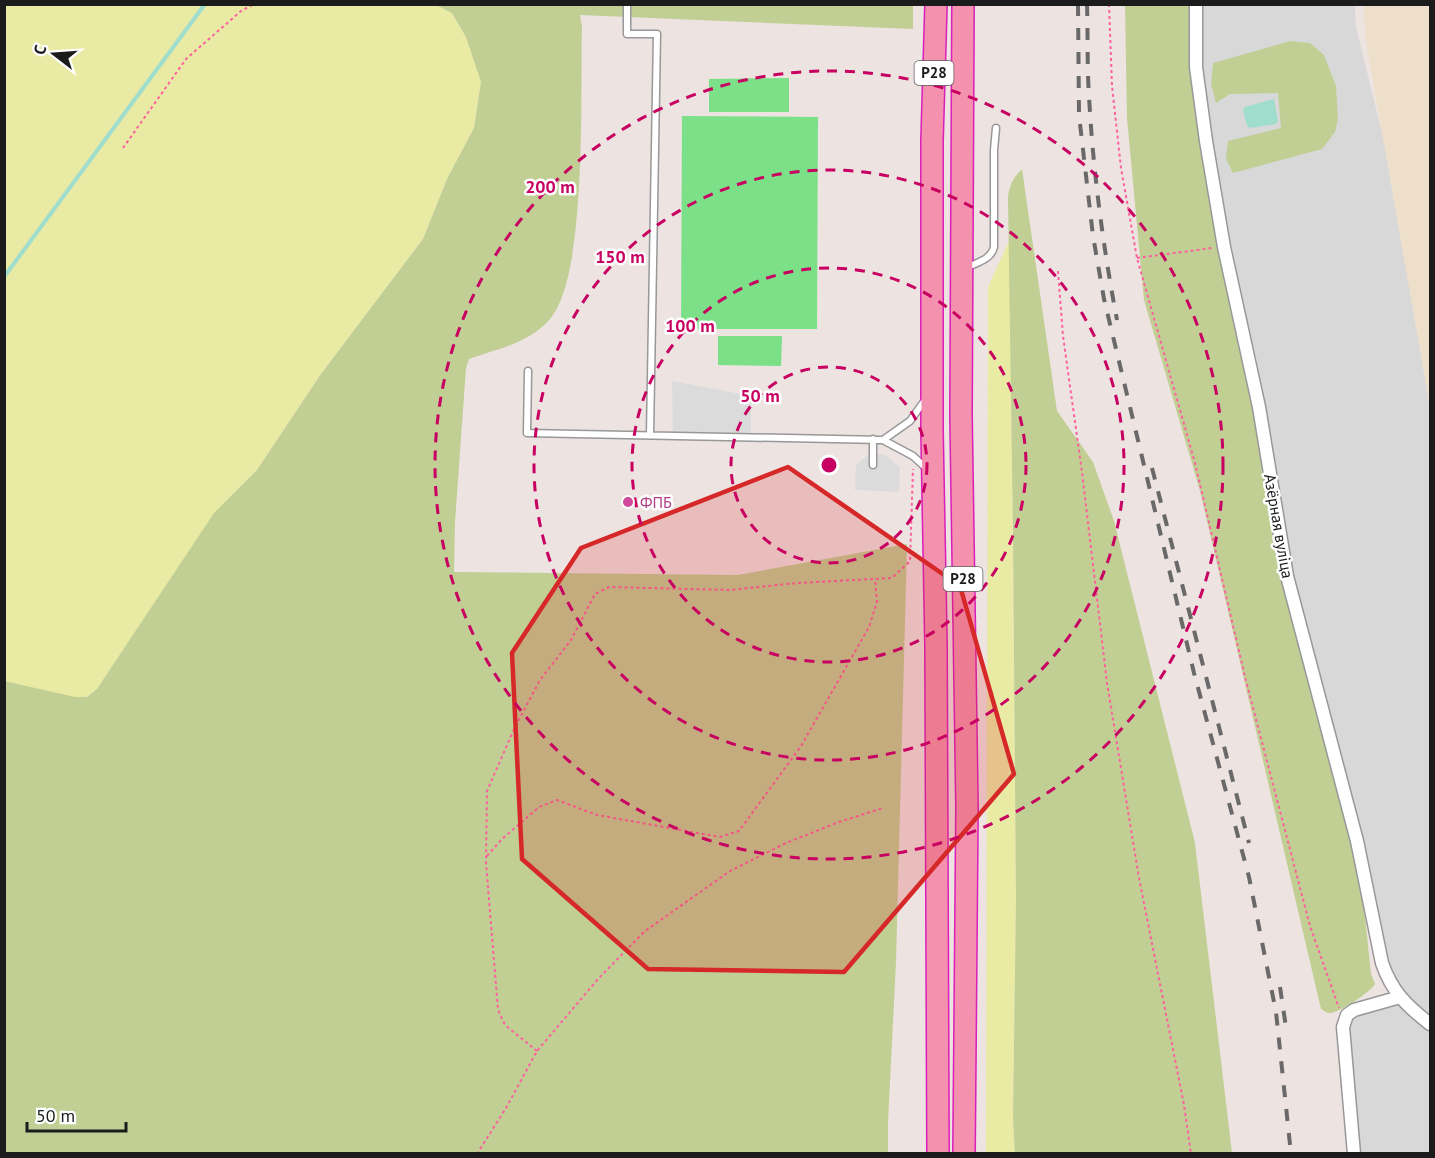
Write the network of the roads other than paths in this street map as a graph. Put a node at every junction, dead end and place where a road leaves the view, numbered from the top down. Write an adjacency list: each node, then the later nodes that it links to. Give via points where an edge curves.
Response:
1 (627, 4): 9 (lane, via 627,34 657,34)
2 (936, 4): 8 (highway, Р28)
3 (963, 4): 6 (highway, Р28)
4 (1196, 4): 14 (street, Азёрная вуліца, via 1197,68 1224,247 1259,407 1287,576 1357,841 1382,963 1388,981)
5 (996, 128): 6 (lane, via 993,254)
6 (961, 270): 17 (highway, Р28, via 967,808)
7 (528, 371): 9 (lane, via 527,433)
8 (933, 387): 11 (lane, via 910,421); 13 (highway, Р28)
9 (650, 435): 10 (lane)
10 (873, 439): 11 (lane); 12 (lane)
11 (883, 440): 13 (lane, via 913,456)
12 (873, 465)
13 (934, 476): 16 (highway, Р28)
14 (1400, 997): 15 (street, Азёрная вуліца); 18 (street, via 1354,1010 1347,1015 1343,1027)
15 (1431, 1024)
16 (938, 1154)
17 (964, 1154)
18 (1354, 1154)

